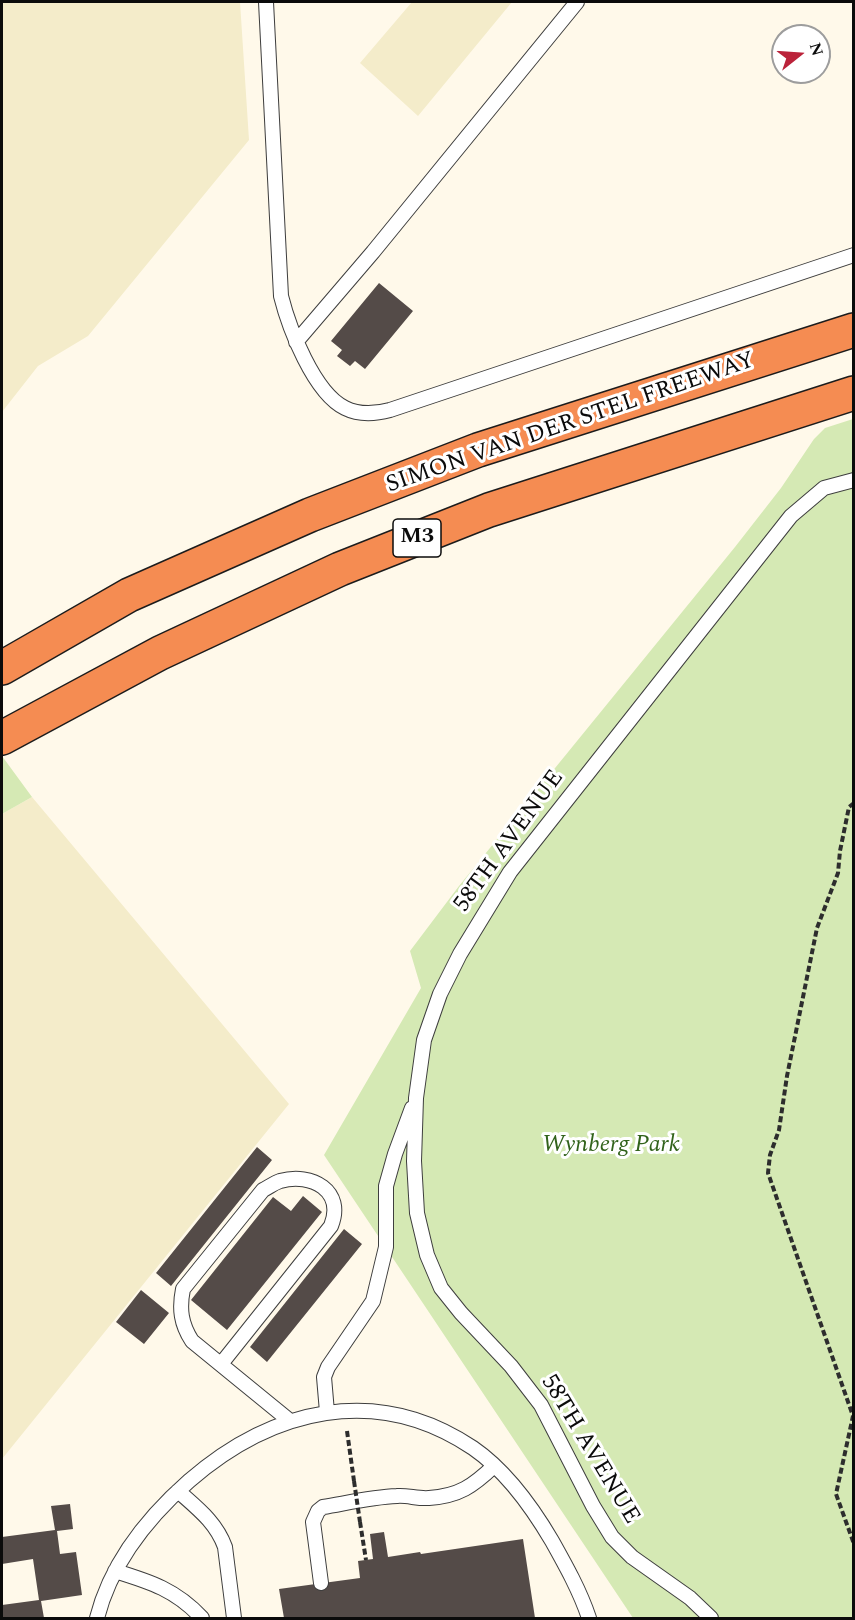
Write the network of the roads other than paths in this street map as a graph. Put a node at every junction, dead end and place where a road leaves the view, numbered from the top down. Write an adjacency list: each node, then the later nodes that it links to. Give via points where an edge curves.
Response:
1 (266, 2): 5 (lane, via 281,296)
2 (577, 2): 5 (lane)
3 (854, 255): 5 (lane, via 379,413 356,412 332,399)
4 (854, 330): 8 (highway, SIMON VAN DER STEL FREEWAY / M3, via 478,450 310,515 129,595)
5 (296, 342)
6 (854, 393): 9 (highway, M3, via 489,510 340,569 160,653)
7 (854, 480): 10 (lane, 58TH AVENUE, via 824,488 791,516 510,872 440,994 424,1040)
8 (2, 668)
9 (2, 738)
10 (416, 1098): 12 (lane, via 386,1186 386,1246 378,1284 373,1301 324,1377); 22 (lane, 58TH AVENUE, via 417,1213 427,1255 441,1288 541,1405 612,1537)
11 (221, 1364): 11 (lane, via 186,1332 180,1312 183,1289 263,1190 290,1179 322,1185 334,1202 331,1226); 13 (lane)
12 (327, 1412): 13 (lane); 14 (lane, via 367,1411 418,1422 474,1448)
13 (290, 1421): 15 (lane, via 247,1439)
14 (494, 1466): 17 (lane, via 474,1485 455,1493 428,1498 380,1498 318,1510 313,1522); 21 (lane, via 523,1496 543,1527)
15 (178, 1491): 16 (lane, via 143,1528); 20 (lane, via 209,1519 221,1536)
16 (115, 1571): 18 (lane); 19 (lane, via 169,1590)
17 (321, 1583)
18 (97, 1618)
19 (202, 1618)
20 (234, 1618)
21 (589, 1618)
22 (711, 1618)

